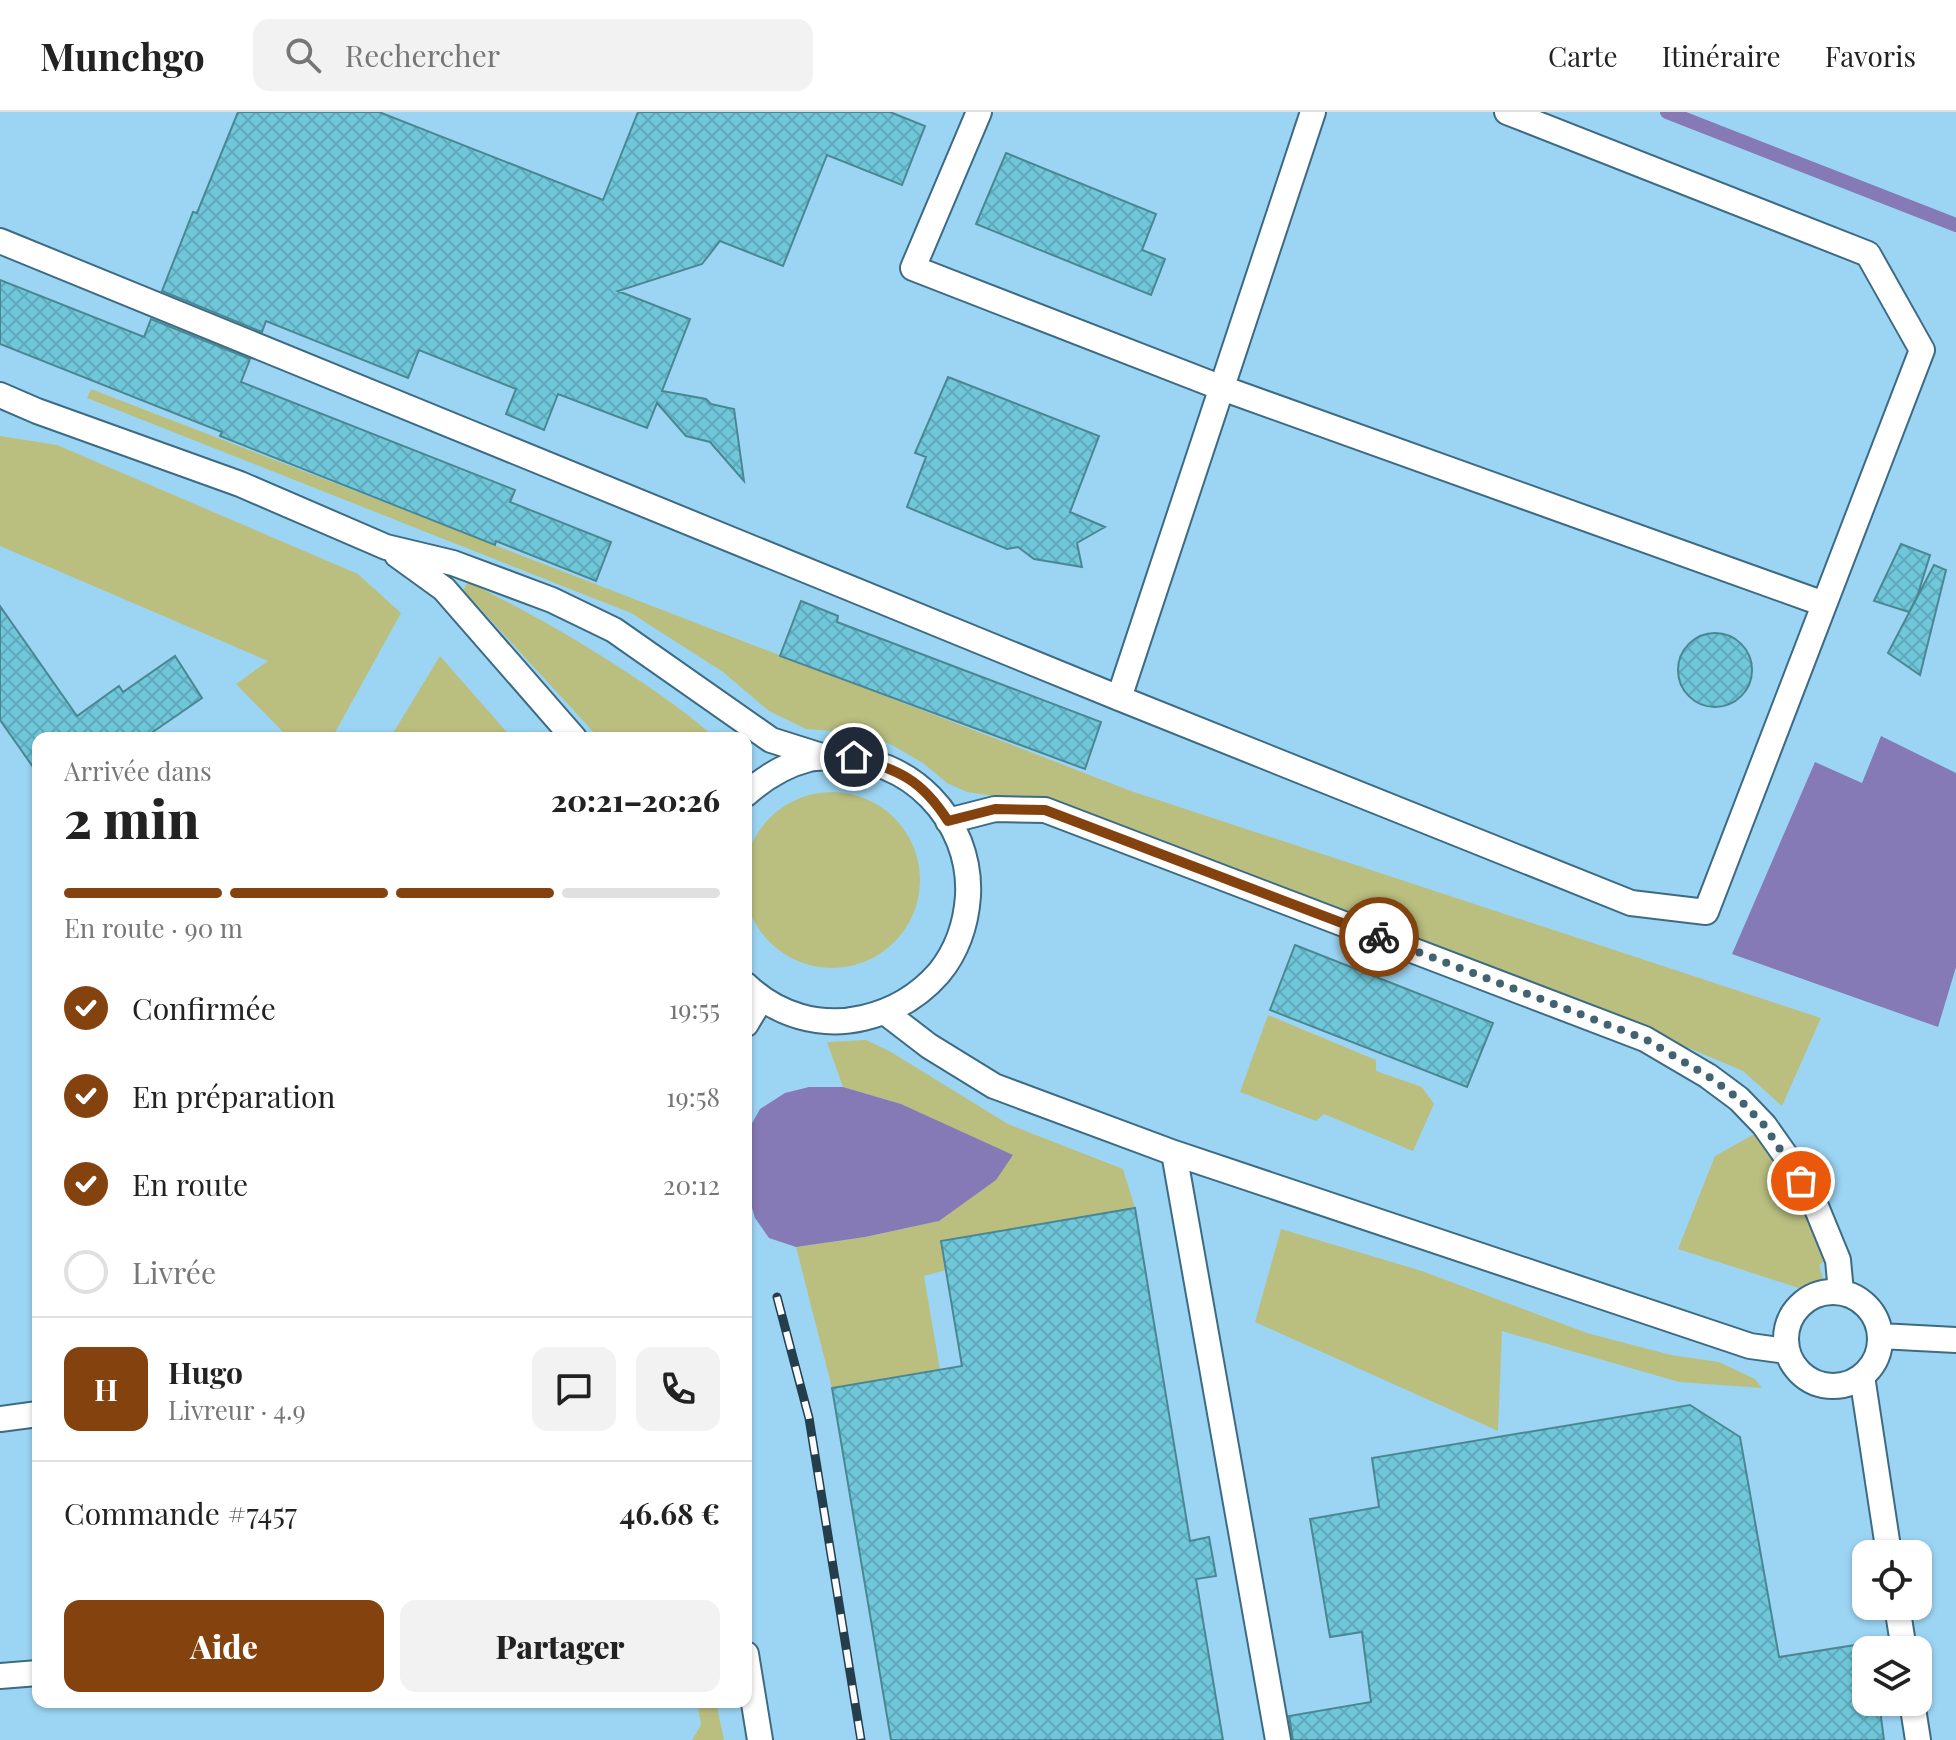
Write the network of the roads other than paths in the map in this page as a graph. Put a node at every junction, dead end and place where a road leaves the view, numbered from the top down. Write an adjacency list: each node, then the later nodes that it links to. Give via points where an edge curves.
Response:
1 (979, 112): 5 (lane, via 913,268)
2 (1313, 112): 5 (lane)
3 (1507, 112): 10 (lane, via 1868,254 1922,350)
4 (0, 241): 11 (lane)
5 (1222, 388): 10 (lane); 11 (lane)
6 (0, 395): 8 (lane)
7 (0, 405): 8 (lane)
8 (37, 411): 9 (lane, via 240,484)
9 (386, 547): 12 (lane, via 444,589); 13 (lane, via 453,563 552,600 614,630 771,740)
10 (1824, 604): 11 (lane, via 1706,912 1631,903)
11 (1119, 698)
12 (569, 732)
13 (828, 758): 14 (lane, via 767,775); 15 (lane, via 854,757 898,771 933,798)
14 (752, 789)
15 (948, 821): 17 (lane, via 969,875 967,919 951,959 923,992); 19 (lane, via 995,809 1045,810 1645,1039 1708,1076 1764,1125 1815,1204 1838,1260)
16 (754, 992): 17 (lane, via 800,1018 843,1023)
17 (886, 1013): 18 (lane, via 994,1086)
18 (1174, 1153): 22 (lane, via 1750,1346); 32 (lane)
19 (1841, 1292): 20 (lane, via 1868,1308); 22 (lane, via 1810,1297 1798,1307 1789,1320)
20 (1880, 1336): 21 (lane); 23 (lane, via 1879,1351)
21 (1956, 1340)
22 (1787, 1351): 23 (lane, via 1804,1377 1818,1384 1849,1384)
23 (1862, 1376): 26 (lane)
24 (32, 1415): 25 (lane)
25 (0, 1419)
26 (1887, 1540)
27 (32, 1673): 28 (lane)
28 (0, 1676)
29 (752, 1691): 31 (lane)
30 (1914, 1716): 33 (lane)
31 (760, 1740)
32 (1278, 1740)
33 (1918, 1740)

